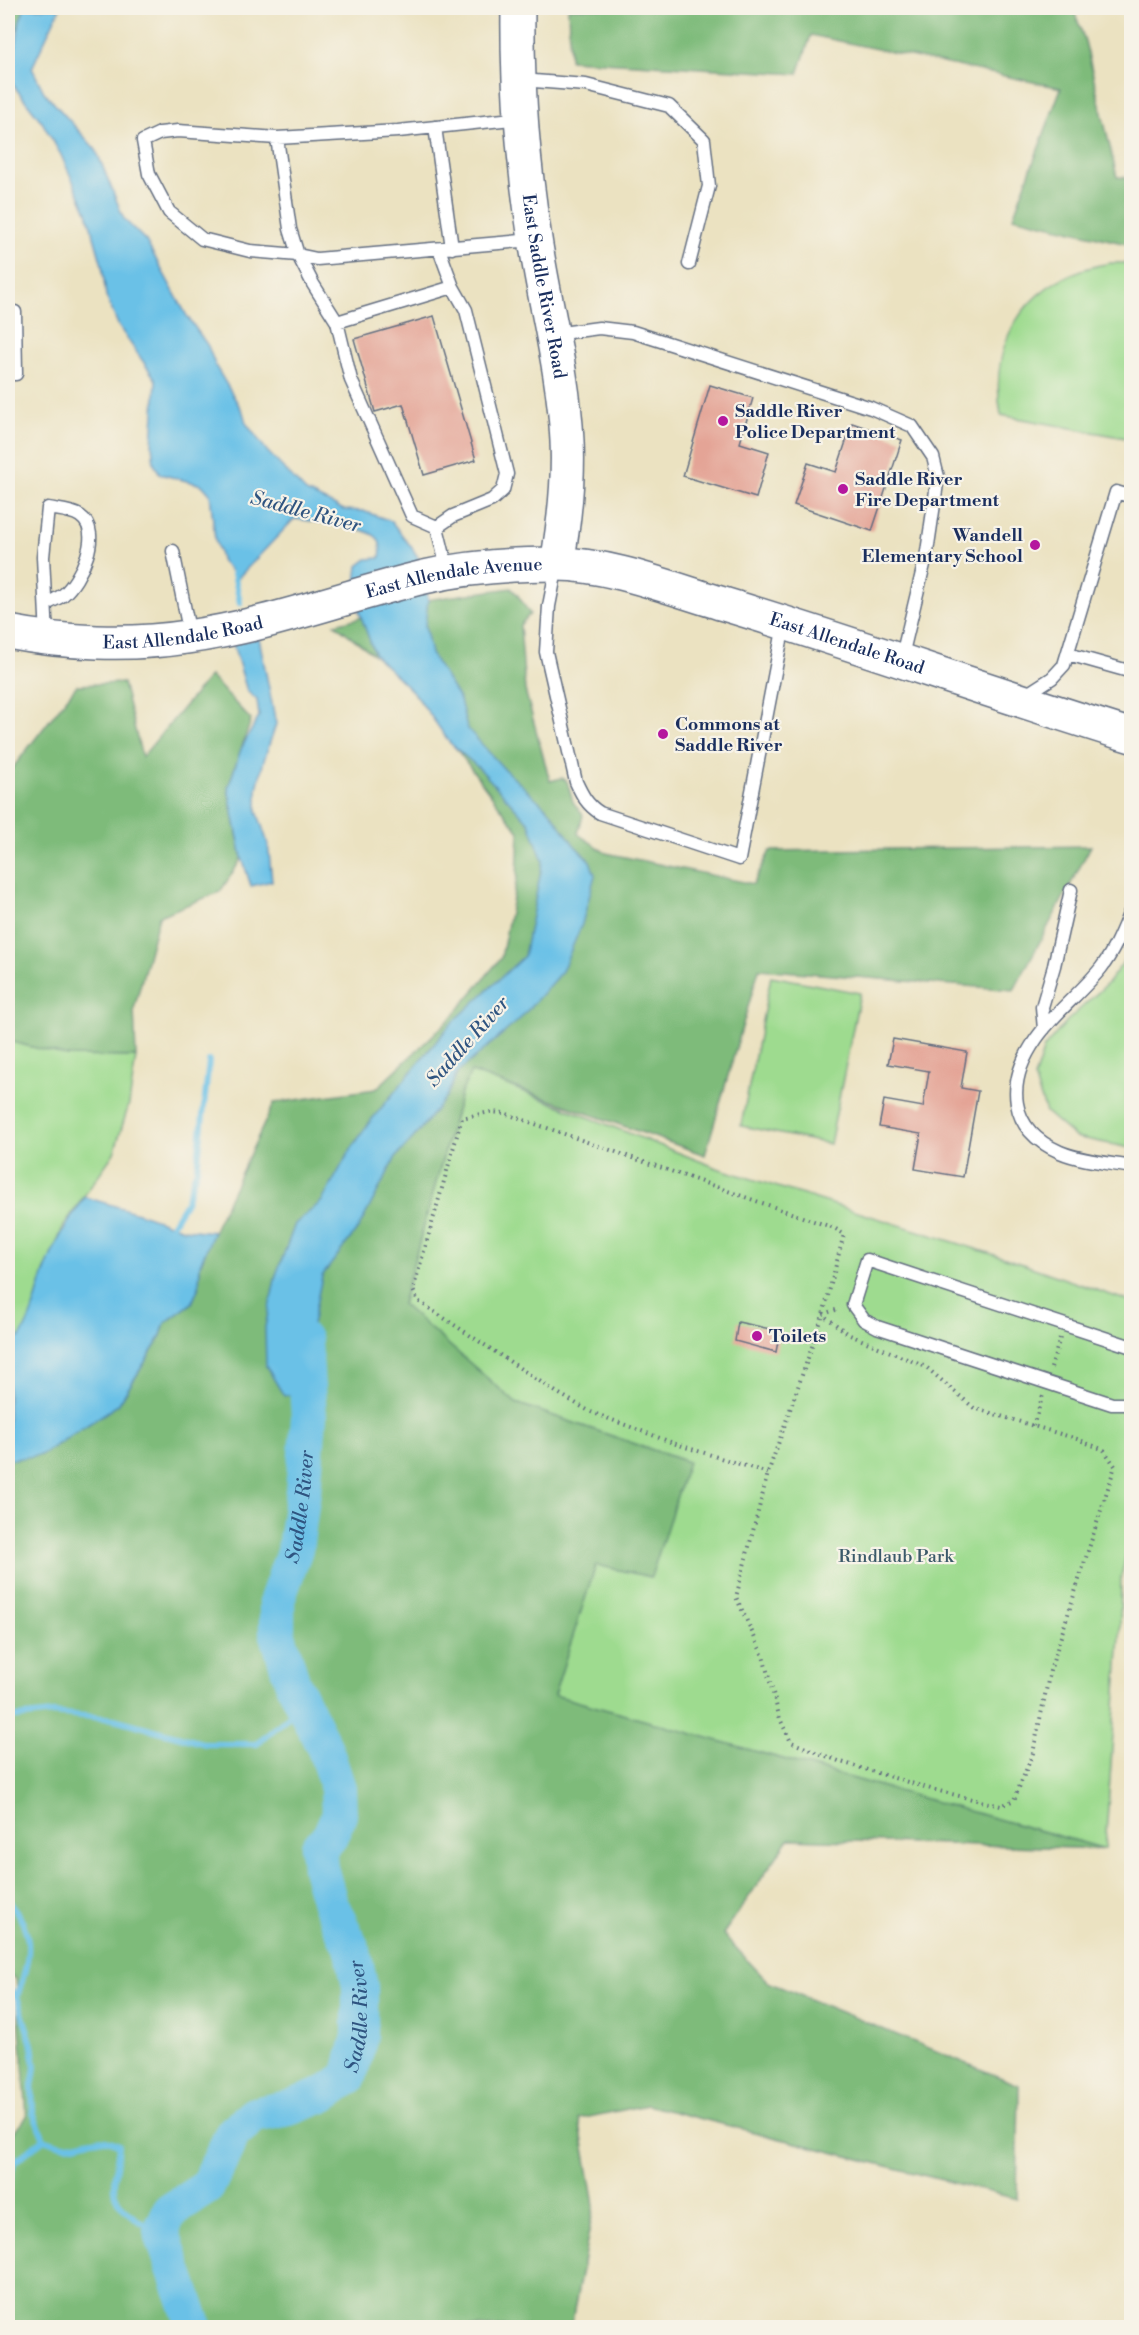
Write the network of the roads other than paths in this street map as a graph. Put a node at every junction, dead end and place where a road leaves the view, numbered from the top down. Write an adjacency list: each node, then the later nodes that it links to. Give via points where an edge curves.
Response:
1 (518, 8): 2 (main road, East Saddle River Road)
2 (520, 80): 3 (main road, East Saddle River Road); 9 (lane, via 586,85 669,106 704,140 709,186)
3 (522, 118): 4 (lane); 6 (main road, East Saddle River Road)
4 (435, 127): 5 (lane); 7 (lane)
5 (277, 138): 8 (lane, via 290,229); 8 (lane, via 178,132 160,133 143,141 149,174 170,212 202,238 250,251)
6 (535, 240): 7 (lane); 13 (main road, East Saddle River Road)
7 (445, 249): 8 (lane, via 317,259); 10 (lane)
8 (298, 255): 12 (lane)
9 (689, 264)
10 (453, 287): 12 (lane); 16 (lane, via 466,310 507,474 503,490 492,500)
11 (15, 312): 14 (lane)
12 (337, 322): 16 (lane, via 351,380 412,516)
13 (552, 334): 18 (main road, East Saddle River Road, via 567,443); 27 (lane, via 599,328 633,332 871,408 912,426 933,457 938,477 927,552)
14 (12, 374)
15 (1131, 497): 26 (lane, via 1116,492)
16 (437, 527): 19 (lane)
17 (173, 550): 24 (lane)
18 (557, 564): 19 (main road, East Allendale Avenue); 22 (main road, East Allendale Road, via 608,570); 22 (lane, via 546,652 581,793 600,813 739,859)
19 (437, 575): 20 (main road, East Allendale Avenue)
20 (352, 597): 24 (main road, East Allendale Road)
21 (46, 604): 21 (lane, via 71,585 90,541 90,530 81,516 48,508 43,556); 25 (lane)
22 (784, 623): 27 (main road, East Allendale Road)
23 (8, 632): 25 (main road, East Allendale Road)
24 (191, 637): 25 (main road, East Allendale Road, via 134,641)
25 (47, 638)
26 (1068, 654): 28 (lane); 29 (lane, via 1057,674)
27 (901, 661): 29 (main road, East Allendale Road)
28 (1131, 672)
29 (1017, 700): 30 (main road, East Allendale Road)
30 (1131, 736)
31 (1071, 890): 33 (lane, via 1042,1007)
32 (1131, 907): 33 (lane, via 1120,937 1101,968)
33 (1044, 1029): 34 (lane, via 1020,1065 1015,1091 1020,1118 1034,1137 1061,1152)
34 (1131, 1167)
35 (1131, 1347): 36 (lane, via 867,1260 854,1305 864,1320 877,1328 1112,1404)
36 (1131, 1404)

